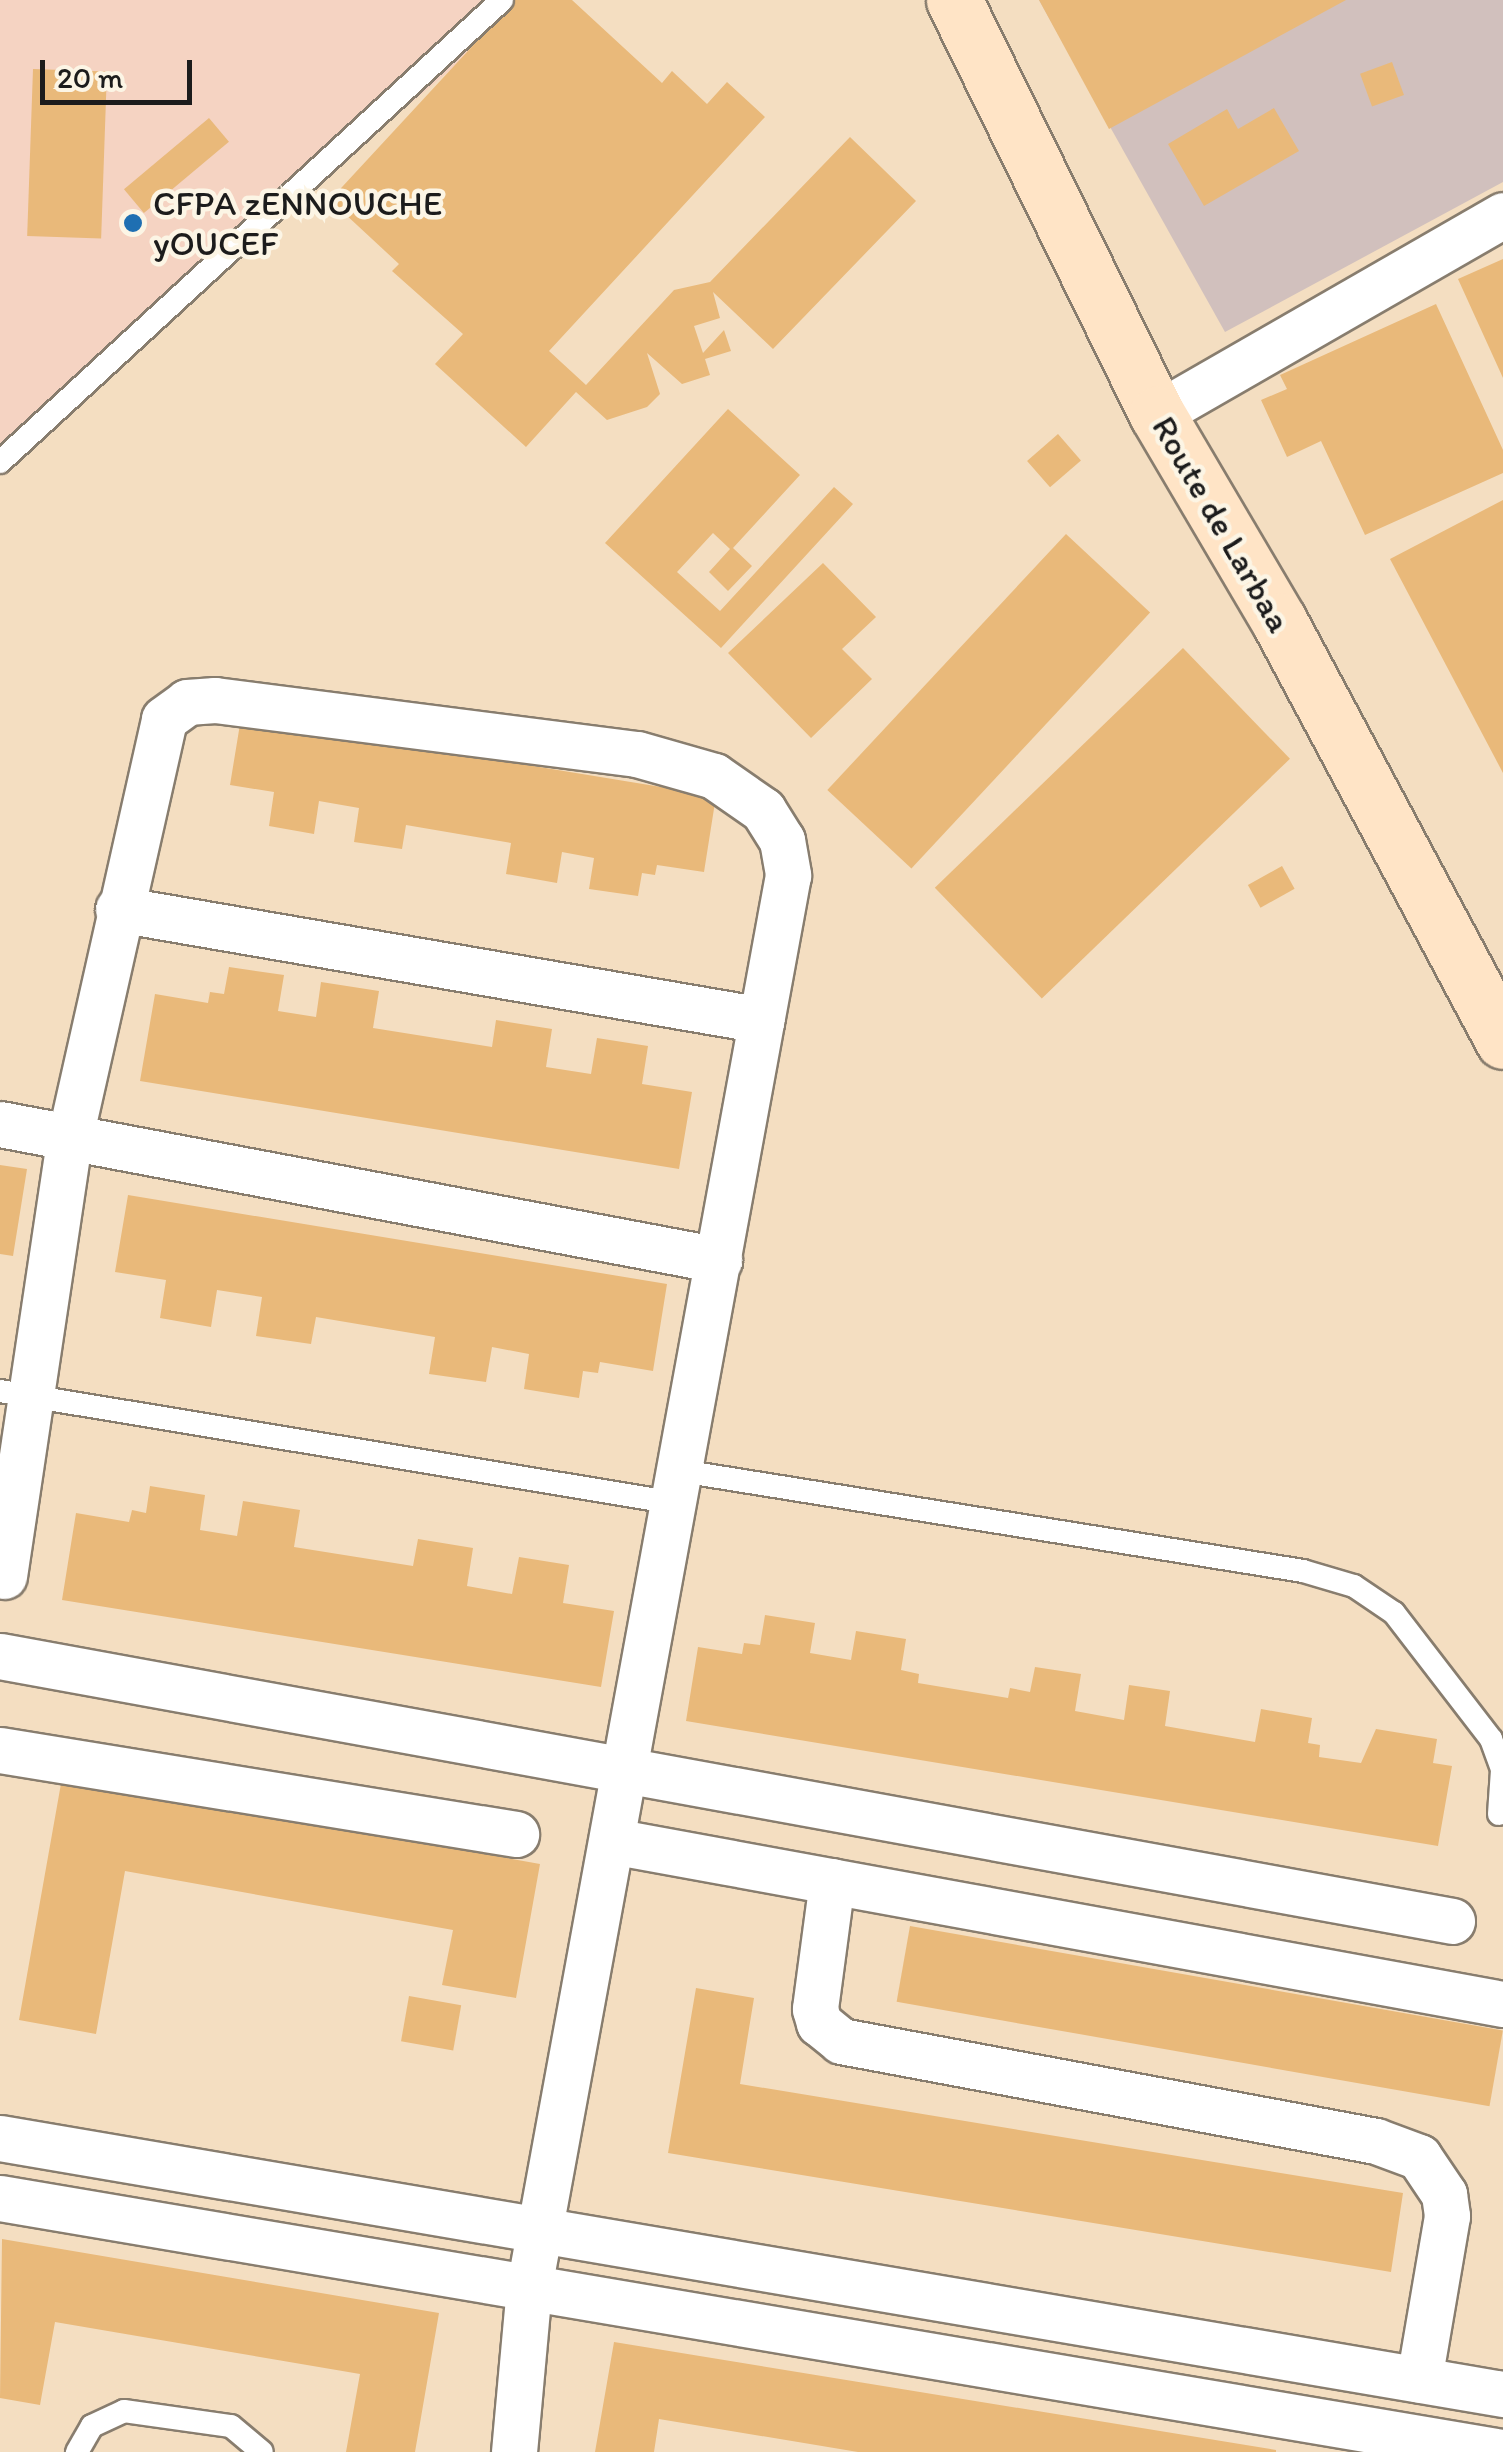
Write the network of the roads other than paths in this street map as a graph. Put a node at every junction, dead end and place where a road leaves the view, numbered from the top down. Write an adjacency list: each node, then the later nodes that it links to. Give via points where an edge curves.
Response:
1 (502, 0): 5 (lane)
2 (954, 0): 4 (main road, Route de Larbaa)
3 (1503, 214): 4 (street)
4 (1157, 414): 8 (main road, Route de Larbaa, via 1280,621)
5 (0, 462)
6 (118, 909): 7 (street); 7 (street, via 158,730 187,702 215,700 637,754 714,776 763,810 782,840 788,875); 10 (street)
7 (762, 1020): 11 (street)
8 (1503, 1041)
9 (0, 1124): 10 (street)
10 (70, 1137): 11 (street); 12 (street)
11 (719, 1260): 13 (street)
12 (14, 1393): 13 (lane); 14 (street)
13 (678, 1487): 17 (street); 18 (lane, via 1303,1571 1354,1586 1394,1614 1490,1739 1502,1770)
14 (4, 1576)
15 (0, 1656): 17 (street)
16 (0, 1750): 19 (street)
17 (627, 1770): 20 (street); 22 (street)
18 (1499, 1814)
19 (516, 1834)
20 (612, 1841): 21 (street); 26 (street)
21 (832, 1881): 23 (street); 28 (street, via 814,2009 841,2040 1376,2140 1419,2157 1444,2194 1447,2216)
22 (1452, 1920)
23 (1503, 2004)
24 (0, 2138): 26 (street)
25 (0, 2198): 27 (street)
26 (540, 2230): 27 (street); 28 (street)
27 (529, 2287): 30 (street); 33 (street)
28 (1419, 2380): 29 (street)
29 (1503, 2394)
30 (1403, 2444): 34 (street)
31 (77, 2452): 32 (lane, via 92,2426 124,2412 231,2426)
32 (262, 2452)
33 (514, 2452)
34 (1502, 2452)

